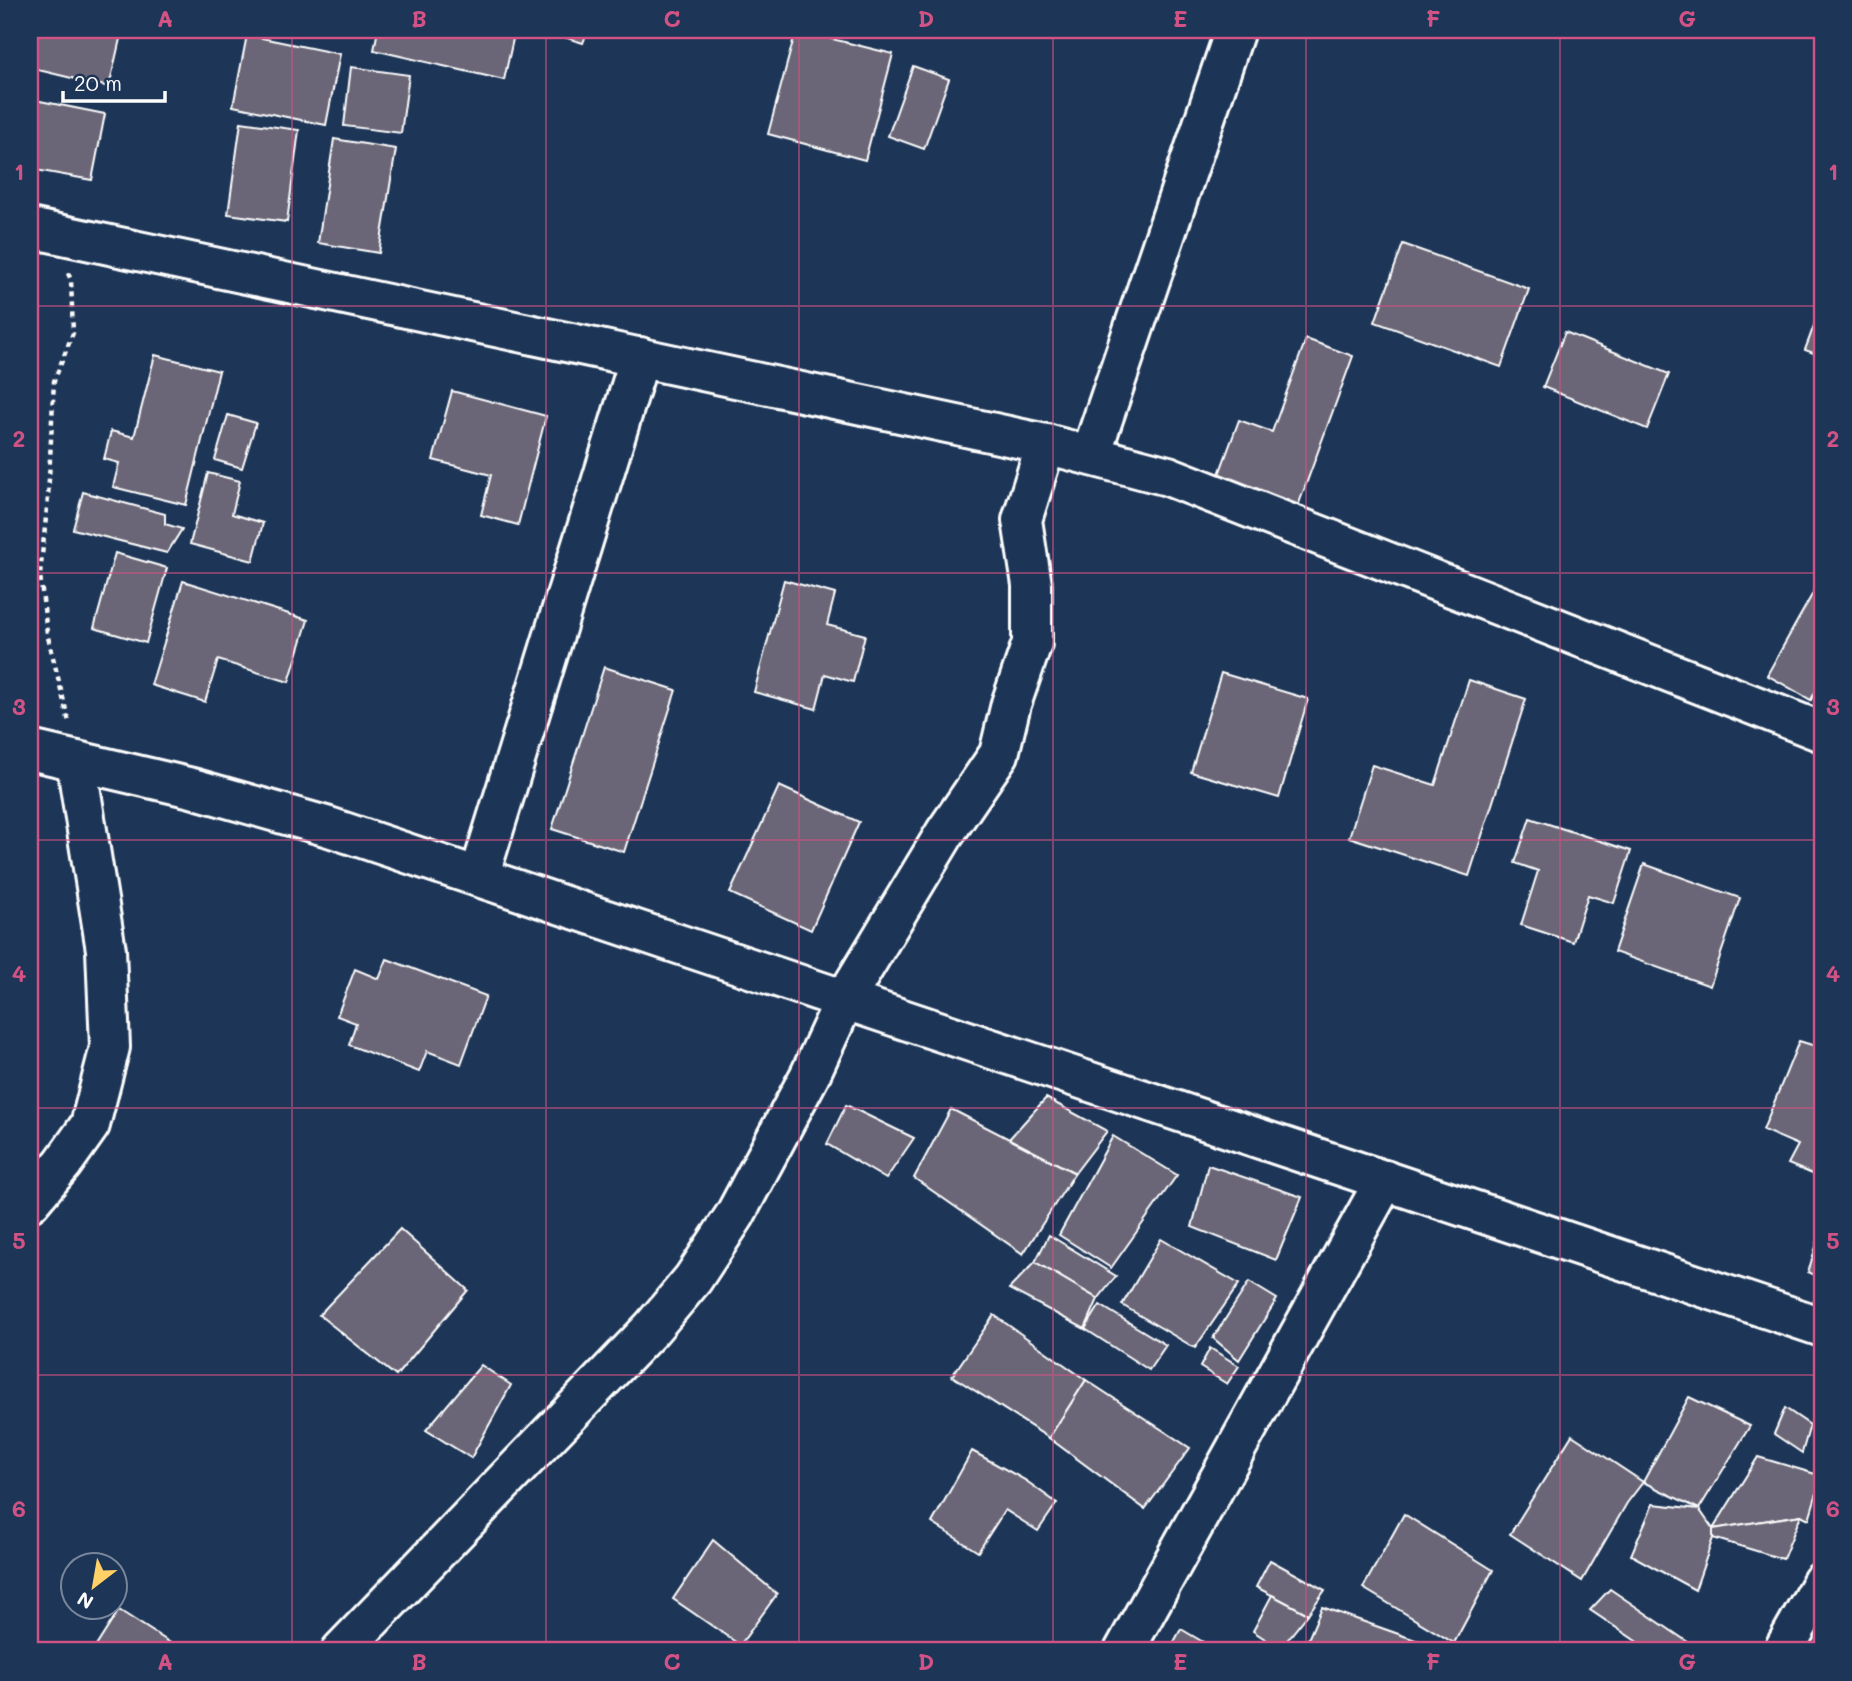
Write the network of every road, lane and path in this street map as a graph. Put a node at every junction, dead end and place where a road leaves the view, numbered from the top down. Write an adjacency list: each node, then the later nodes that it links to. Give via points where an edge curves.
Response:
1 (1235, 30): 5 (street)
2 (41, 231): 3 (street); 8 (path, via 71,280 73,333 54,381 40,575 47,633)
3 (640, 357): 4 (street); 9 (street)
4 (1046, 444): 5 (street); 10 (street, via 1022,520 1032,584 1032,643 999,754)
5 (1091, 454): 6 (street, via 1168,476)
6 (1822, 732)
7 (30, 750): 8 (street)
8 (76, 761): 9 (street, via 329,827); 12 (street, via 106,950 110,1048 90,1125)
9 (479, 877): 10 (street)
10 (845, 999): 11 (street); 15 (street, via 735,1215 692,1279 652,1328)
11 (1385, 1180): 13 (street); 16 (street)
12 (30, 1202)
13 (1822, 1326)
14 (1822, 1582): 17 (street)
15 (341, 1651)
16 (1124, 1651)
17 (1783, 1651)

